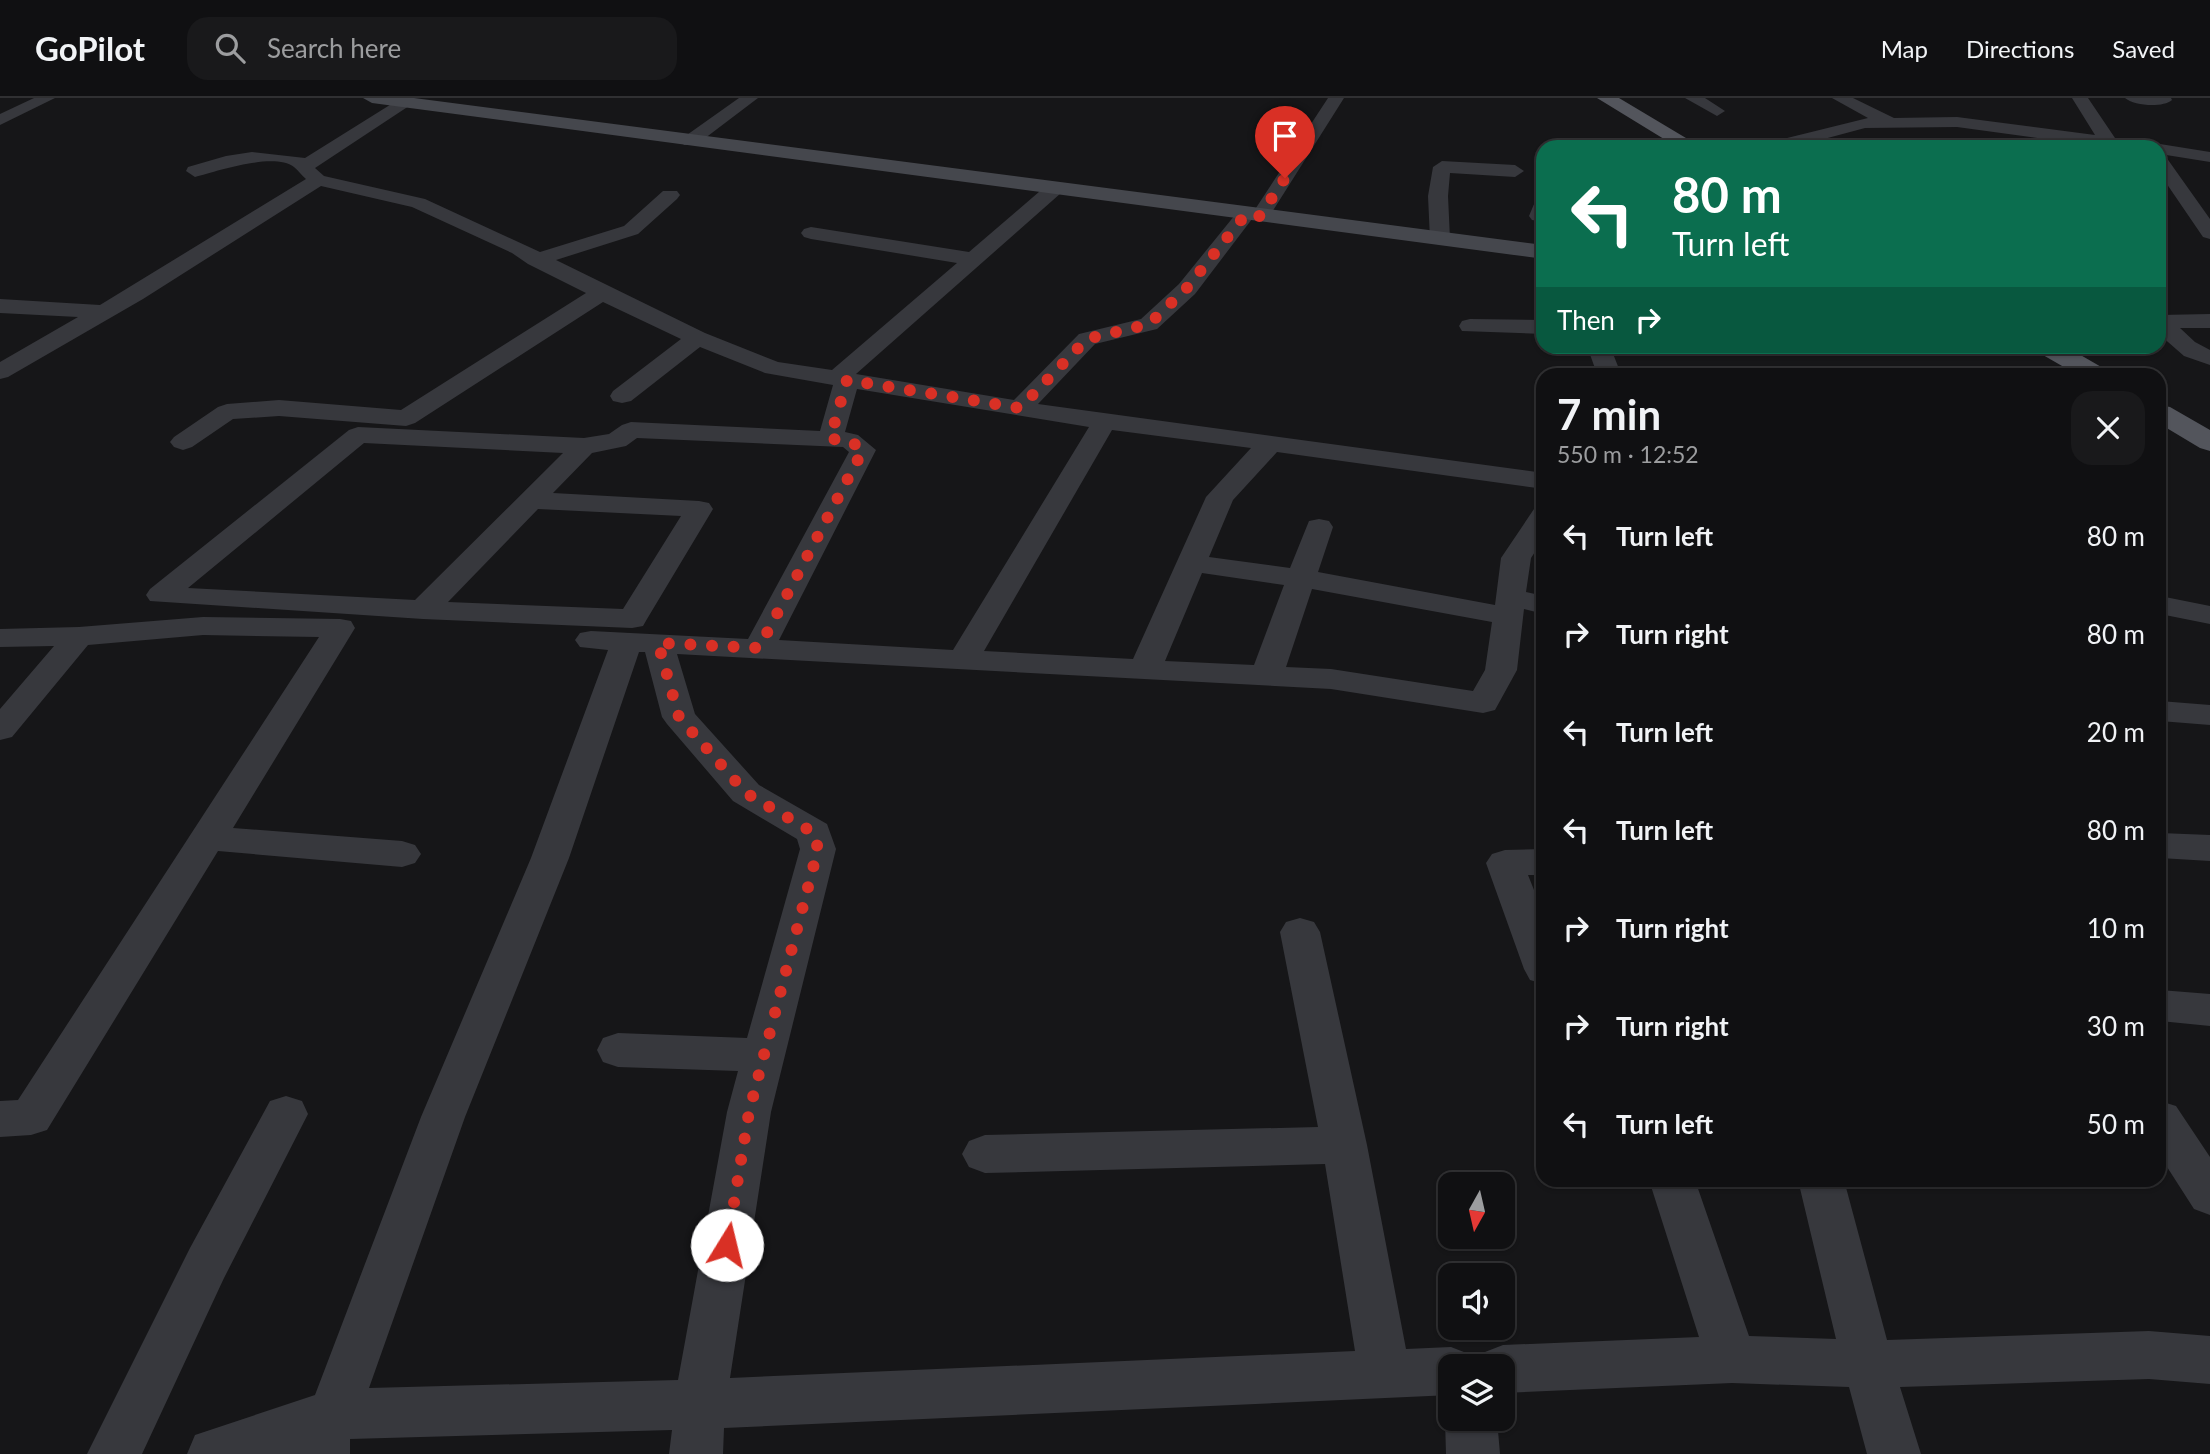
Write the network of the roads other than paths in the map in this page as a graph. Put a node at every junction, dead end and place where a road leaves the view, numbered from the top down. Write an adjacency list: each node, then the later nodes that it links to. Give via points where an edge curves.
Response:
1 (47, 98): 14 (street)
2 (372, 98): 11 (main road)
3 (750, 98): 23 (street)
4 (1336, 98): 32 (street)
5 (1606, 98): 18 (main road)
6 (1693, 98): 13 (street)
7 (1840, 98): 15 (street)
8 (2080, 98): 22 (street)
9 (2133, 98): 10 (street)
10 (2162, 98)
11 (407, 102): 23 (main road); 29 (street)
12 (1985, 109): 16 (street, via 1977,111)
13 (1717, 111)
14 (0, 120)
15 (1899, 122): 16 (street); 17 (street); 19 (street, via 1852,125)
16 (1999, 126): 20 (street); 21 (street)
17 (1922, 139)
18 (1679, 140)
19 (1798, 140)
20 (2010, 140)
21 (2101, 140)
22 (2107, 140)
23 (690, 141): 30 (main road)
24 (2166, 150): 25 (street)
25 (2210, 158)
26 (2166, 170): 34 (street)
27 (195, 171): 29 (street, via 255,155)
28 (1515, 171): 35 (street, via 1442,167)
29 (314, 172): 38 (street, via 418,203); 41 (street)
30 (1054, 189): 32 (main road); 37 (street)
31 (670, 195): 38 (street, via 643,231)
32 (1253, 215): 35 (main road); 54 (street, via 1149,324 1087,339)
33 (811, 233): 37 (street)
34 (2210, 233)
35 (1440, 239): 36 (main road)
36 (1536, 251)
37 (972, 259): 52 (street)
38 (536, 260): 39 (street)
39 (602, 293): 47 (street); 58 (street, via 406,418 279,408 227,412)
40 (0, 306): 41 (street)
41 (104, 312): 51 (street)
42 (2210, 321): 43 (street)
43 (2166, 324)
44 (1470, 326): 45 (street)
45 (1536, 327)
46 (2166, 329): 49 (street, via 2190,352)
47 (697, 338): 52 (street, via 773,368); 53 (street)
48 (2059, 354): 50 (main road)
49 (2210, 358)
50 (2084, 368)
51 (0, 372)
52 (842, 379): 54 (street); 57 (street)
53 (622, 396)
54 (1020, 408): 56 (street)
55 (2166, 416): 59 (main road)
56 (1105, 421): 60 (street); 78 (street)
57 (830, 439): 61 (street, via 631,430 617,441); 77 (street, via 849,440 863,450)
58 (183, 442)
59 (2210, 442)
60 (1271, 443): 62 (street); 66 (street, via 1220,497)
61 (584, 446): 63 (street); 71 (street, via 358,435 162,595)
62 (1536, 480)
63 (531, 500): 71 (street); 71 (street, via 699,509 632,619)
64 (1319, 527): 67 (street)
65 (1536, 527): 70 (street, via 1516,558)
66 (1191, 563): 67 (street); 79 (street)
67 (1301, 578): 70 (street); 80 (street)
68 (1536, 605): 70 (street)
69 (2166, 606): 72 (street)
70 (1509, 607): 80 (street, via 1501,670 1483,703 1331,679)
71 (423, 610)
72 (2210, 615)
73 (340, 628): 74 (street, via 203,626); 76 (street); 84 (street)
74 (79, 636): 75 (street); 83 (street)
75 (0, 638)
76 (643, 642): 77 (street); 94 (street, via 679,717 746,793 814,833 818,849); 110 (street, via 443,1117)
77 (759, 648): 78 (street)
78 (962, 661): 79 (street)
79 (1145, 670): 80 (street)
80 (1267, 675)
81 (2166, 711): 82 (street)
82 (2210, 715)
83 (0, 730)
84 (207, 838): 87 (street); 96 (street, via 31,1117)
85 (2166, 846): 86 (street)
86 (2210, 848)
87 (402, 854)
88 (1536, 862): 90 (street, via 1505,863)
89 (1300, 932): 98 (street)
90 (1536, 947)
91 (2166, 1006): 92 (street)
92 (2210, 1010)
93 (618, 1050): 94 (street)
94 (765, 1055): 109 (street, via 749,1112)
95 (286, 1114): 112 (street)
96 (0, 1119)
97 (2166, 1128): 102 (street)
98 (1344, 1145): 99 (street); 108 (street)
99 (985, 1154)
100 (1674, 1187): 103 (street)
101 (1823, 1187): 105 (street)
102 (2210, 1195)
103 (1732, 1359): 105 (street); 106 (street)
104 (2210, 1360): 105 (street, via 2150,1355)
105 (1868, 1364): 116 (street)
106 (1515, 1368)
107 (1438, 1372): 108 (street)
108 (1385, 1375): 109 (street)
109 (700, 1404): 110 (street); 114 (street)
110 (326, 1429): 113 (street)
111 (1472, 1431): 115 (street)
112 (114, 1454)
113 (214, 1454)
114 (696, 1454)
115 (1473, 1454)
116 (1894, 1454)

